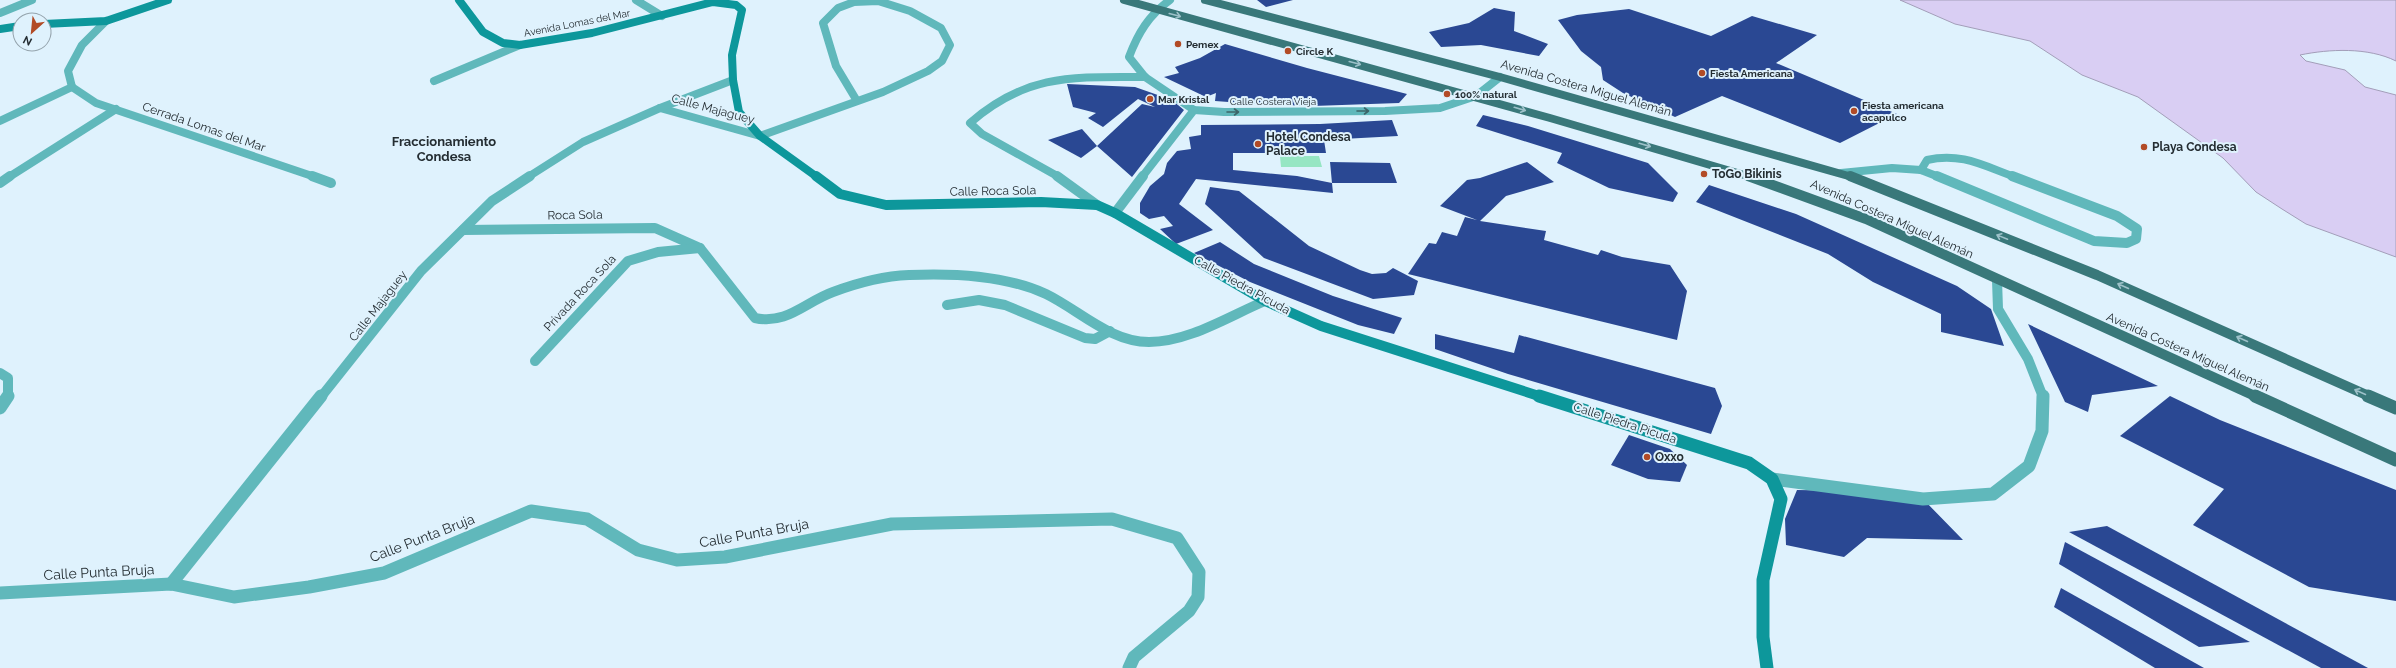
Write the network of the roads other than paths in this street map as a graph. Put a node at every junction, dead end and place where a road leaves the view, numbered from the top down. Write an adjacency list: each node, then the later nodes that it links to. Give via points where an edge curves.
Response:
1 (32, 0): 10 (street)
2 (168, 0): 12 (main road)
3 (459, 0): 16 (main road, Avenida Lomas del Mar, via 483,32 503,43)
4 (636, 0): 11 (street, Avenida Lomas del Mar)
5 (1124, 0): 9 (main road, Avenida Costera Miguel Alemán)
6 (1170, 0): 9 (street, Calle Costera Vieja)
7 (1205, 0): 17 (main road, Avenida Costera Miguel Alemán)
8 (727, 1): 11 (main road, Calle Roca Sola, via 694,6); 19 (main road, Calle Roca Sola, via 742,10 732,55)
9 (1156, 9): 18 (street, Calle Costera Vieja, via 1143,24 1129,57); 22 (main road, Avenida Costera Miguel Alemán, one-way to 22)
10 (0, 13)
11 (662, 16): 16 (main road, Avenida Lomas del Mar, via 592,33)
12 (106, 21): 13 (main road); 21 (street, via 82,45 68,71)
13 (52, 24)
14 (12, 27): 15 (main road)
15 (0, 29)
16 (520, 45): 20 (street)
17 (1500, 77): 22 (street, Calle Costera Vieja); 30 (main road, Avenida Costera Miguel Alemán)
18 (1145, 78): 26 (street, Calle Costera Vieja); 33 (street, via 1071,77 1048,81 1024,88 970,123 982,134 1065,181)
19 (733, 80): 24 (street, Calle Majaguey); 28 (main road, Calle Roca Sola, via 739,112)
20 (434, 81)
21 (72, 87): 25 (street, Cerrada Lomas del Mar, via 96,102); 27 (street)
22 (1476, 96): 26 (street, Calle Costera Vieja, one-way to 22, via 1385,111 1440,108); 37 (main road, Avenida Costera Miguel Alemán, one-way to 37, via 1749,175 1804,194 1866,219)
23 (857, 101): 23 (street, via 928,71 942,61 950,45 941,28 910,11 878,1 854,2 838,8 823,23 836,66); 28 (street)
24 (660, 108): 28 (street, Calle Majaguey); 35 (street, Calle Majaguey, via 583,142 492,201)
25 (116, 109): 31 (street); 32 (street, Cerrada Lomas del Mar)
26 (1194, 110): 34 (street)
27 (0, 121)
28 (760, 136): 33 (main road, Calle Roca Sola, via 840,194 886,205 1041,202)
29 (1922, 170): 29 (street, via 1927,160 1943,156 1961,157 2117,216 2137,229 2136,239 2127,243 2094,241); 30 (street, via 1892,168)
30 (1841, 173): 44 (main road, Avenida Costera Miguel Alemán, one-way to 30, via 2097,275)
31 (0, 183)
32 (331, 183)
33 (1097, 206): 34 (main road, Calle Roca Sola)
34 (1115, 213): 38 (main road, Calle Piedra Picuda)
35 (463, 230): 36 (street, Roca Sola, via 655,228); 47 (street, Calle Majaguey, via 421,271)
36 (700, 248): 40 (street, via 755,318 765,322 781,320 830,293 873,281 918,275 985,278 1018,283 1045,293); 41 (street, Privada Roca Sola, via 658,252 628,261)
37 (1998, 280): 45 (main road, Avenida Costera Miguel Alemán); 46 (street, Calle Piedra Picuda, via 1998,310 2028,359 2043,396 2042,431 2029,466 1993,494 1923,499)
38 (1265, 301): 40 (street, via 1177,338 1149,342 1127,339); 46 (main road, Calle Piedra Picuda, via 1321,326 1750,463)
39 (947, 305): 40 (street, via 979,300 1005,305 1085,338 1095,339)
40 (1110, 331)
41 (535, 361)
42 (0, 373): 43 (street, via 8,378 10,388 4,405)
43 (0, 408)
44 (2396, 408)
45 (2396, 460)
46 (1772, 479): 50 (main road, via 1781,499 1763,580 1763,637)
47 (171, 584): 48 (street, Calle Punta Bruja); 49 (street, Calle Punta Bruja, via 234,598 309,588 384,573 531,511 587,519 638,550 677,560 725,557 892,524 1112,519 1177,538 1198,572 1198,597 1188,611 1134,657)
48 (0, 593)
49 (1129, 668)
50 (1767, 668)

